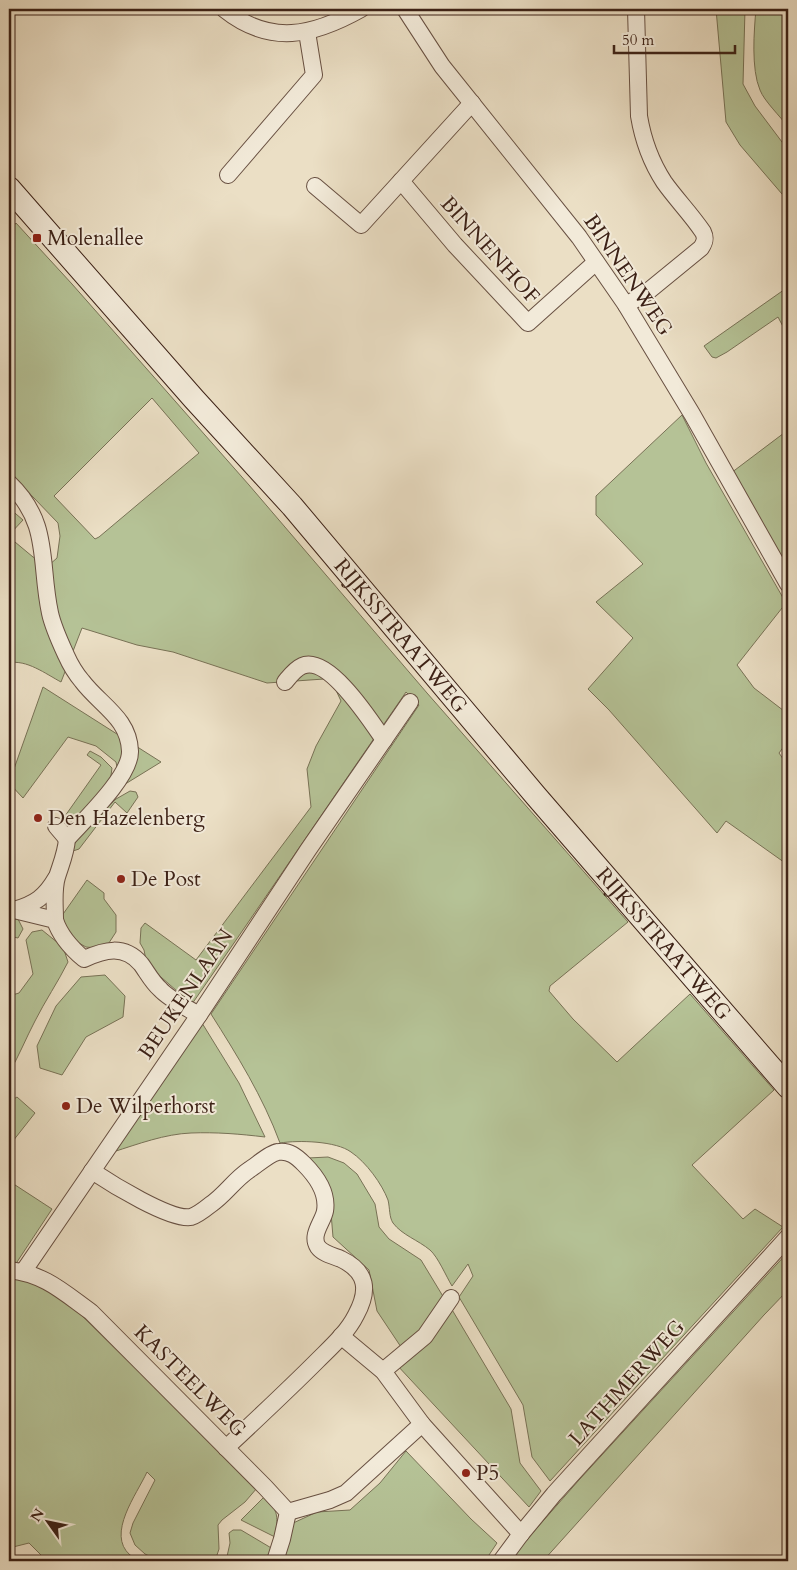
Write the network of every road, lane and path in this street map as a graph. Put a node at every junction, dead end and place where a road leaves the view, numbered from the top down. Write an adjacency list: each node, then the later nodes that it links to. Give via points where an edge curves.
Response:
1 (224, 9): 5 (street, via 242,22 264,30)
2 (361, 9): 5 (street)
3 (405, 9): 6 (street, BINNENWEG, via 442,66)
4 (636, 9): 12 (street, via 642,132 655,166 703,232 705,242 646,293)
5 (307, 32): 7 (street, via 314,74)
6 (472, 103): 8 (street); 11 (street, BINNENWEG)
7 (228, 175)
8 (401, 181): 9 (street, via 361,225); 11 (street, BINNENHOF, via 528,323)
9 (315, 186)
10 (9, 188): 24 (main road, RIJKSSTRAATWEG, via 292,506 536,796)
11 (596, 262): 12 (street, BINNENWEG)
12 (626, 305): 14 (street, BINNENWEG)
13 (9, 483): 19 (street, via 30,508 37,524 50,613 66,656 82,682 114,713 128,736 129,760 123,774)
14 (788, 584)
15 (285, 682): 17 (street, via 302,666 312,664 322,668 353,699)
16 (410, 702): 17 (street, BEUKENLAAN)
17 (384, 740): 23 (street, BEUKENLAAN)
18 (56, 826): 19 (street)
19 (67, 839): 20 (street)
20 (57, 877): 21 (street, via 40,899); 22 (street)
21 (11, 910): 22 (street)
22 (55, 920): 23 (street, via 71,948 84,959 119,950 130,954 160,990)
23 (199, 1015): 25 (street, BEUKENLAAN)
24 (788, 1087)
25 (92, 1171): 27 (street, BEUKENLAAN); 29 (street, via 140,1200 190,1217 210,1206 266,1158 278,1152 295,1154 321,1185 324,1197 325,1211 316,1234 318,1247 357,1268 362,1276 363,1299 356,1316)
26 (788, 1237): 34 (street, LATHMERWEG)
27 (16, 1271): 32 (street, KASTEELWEG, via 42,1278 90,1312)
28 (451, 1298): 30 (street, via 425,1336)
29 (341, 1336): 30 (street); 32 (street)
30 (383, 1371): 31 (street)
31 (422, 1424): 33 (street, via 346,1493); 34 (street)
32 (226, 1448): 33 (street, KASTEELWEG)
33 (288, 1512): 35 (street)
34 (521, 1534): 36 (street, LATHMERWEG)
35 (275, 1561)
36 (501, 1561)

